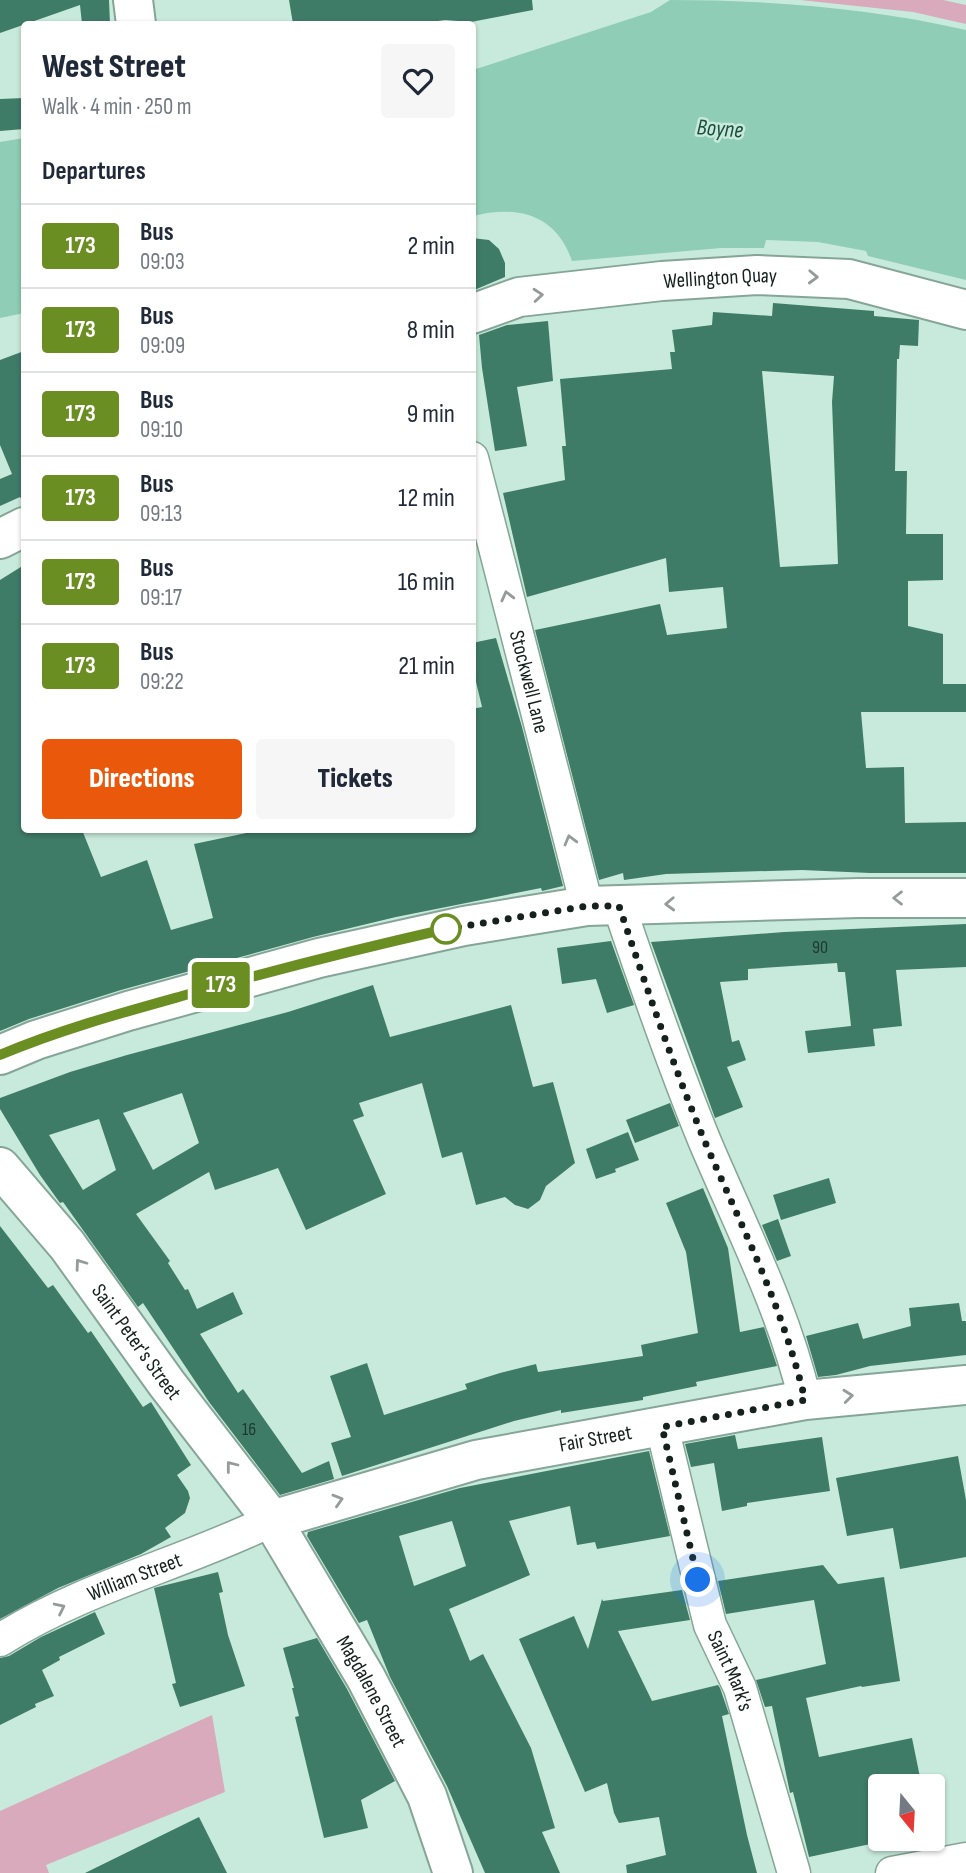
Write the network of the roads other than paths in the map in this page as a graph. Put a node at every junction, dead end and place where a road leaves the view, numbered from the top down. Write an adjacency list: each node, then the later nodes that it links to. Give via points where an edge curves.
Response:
1 (966, 310): 2 (street, Wellington Quay, one-way to 1, via 519,297 757,275 849,279)
2 (476, 313)
3 (476, 474): 7 (street, Stockwell Lane, one-way to 3, via 530,691)
4 (21, 528): 5 (street)
5 (0, 539)
6 (966, 898): 7 (street, one-way to 7)
7 (603, 906): 8 (street, via 446,929 318,958 128,1011); 11 (street, Stockwell Lane, via 753,1248 792,1349)
8 (0, 1055)
9 (0, 1167): 13 (street, Saint Peter's Street, one-way to 9, via 67,1245)
10 (966, 1385): 11 (street, Fair Street, one-way to 10)
11 (805, 1400): 12 (street, Fair Street)
12 (662, 1427): 13 (street, Fair Street, one-way to 12, via 476,1460); 17 (street, Saint Mark's, via 710,1625 740,1688)
13 (272, 1520): 14 (street, William Street, one-way to 13, via 108,1585 228,1542); 16 (street, Magdalene Street, via 366,1678 421,1784)
14 (0, 1640)
15 (966, 1859): 18 (street)
16 (453, 1873)
17 (794, 1873)
18 (892, 1873)

